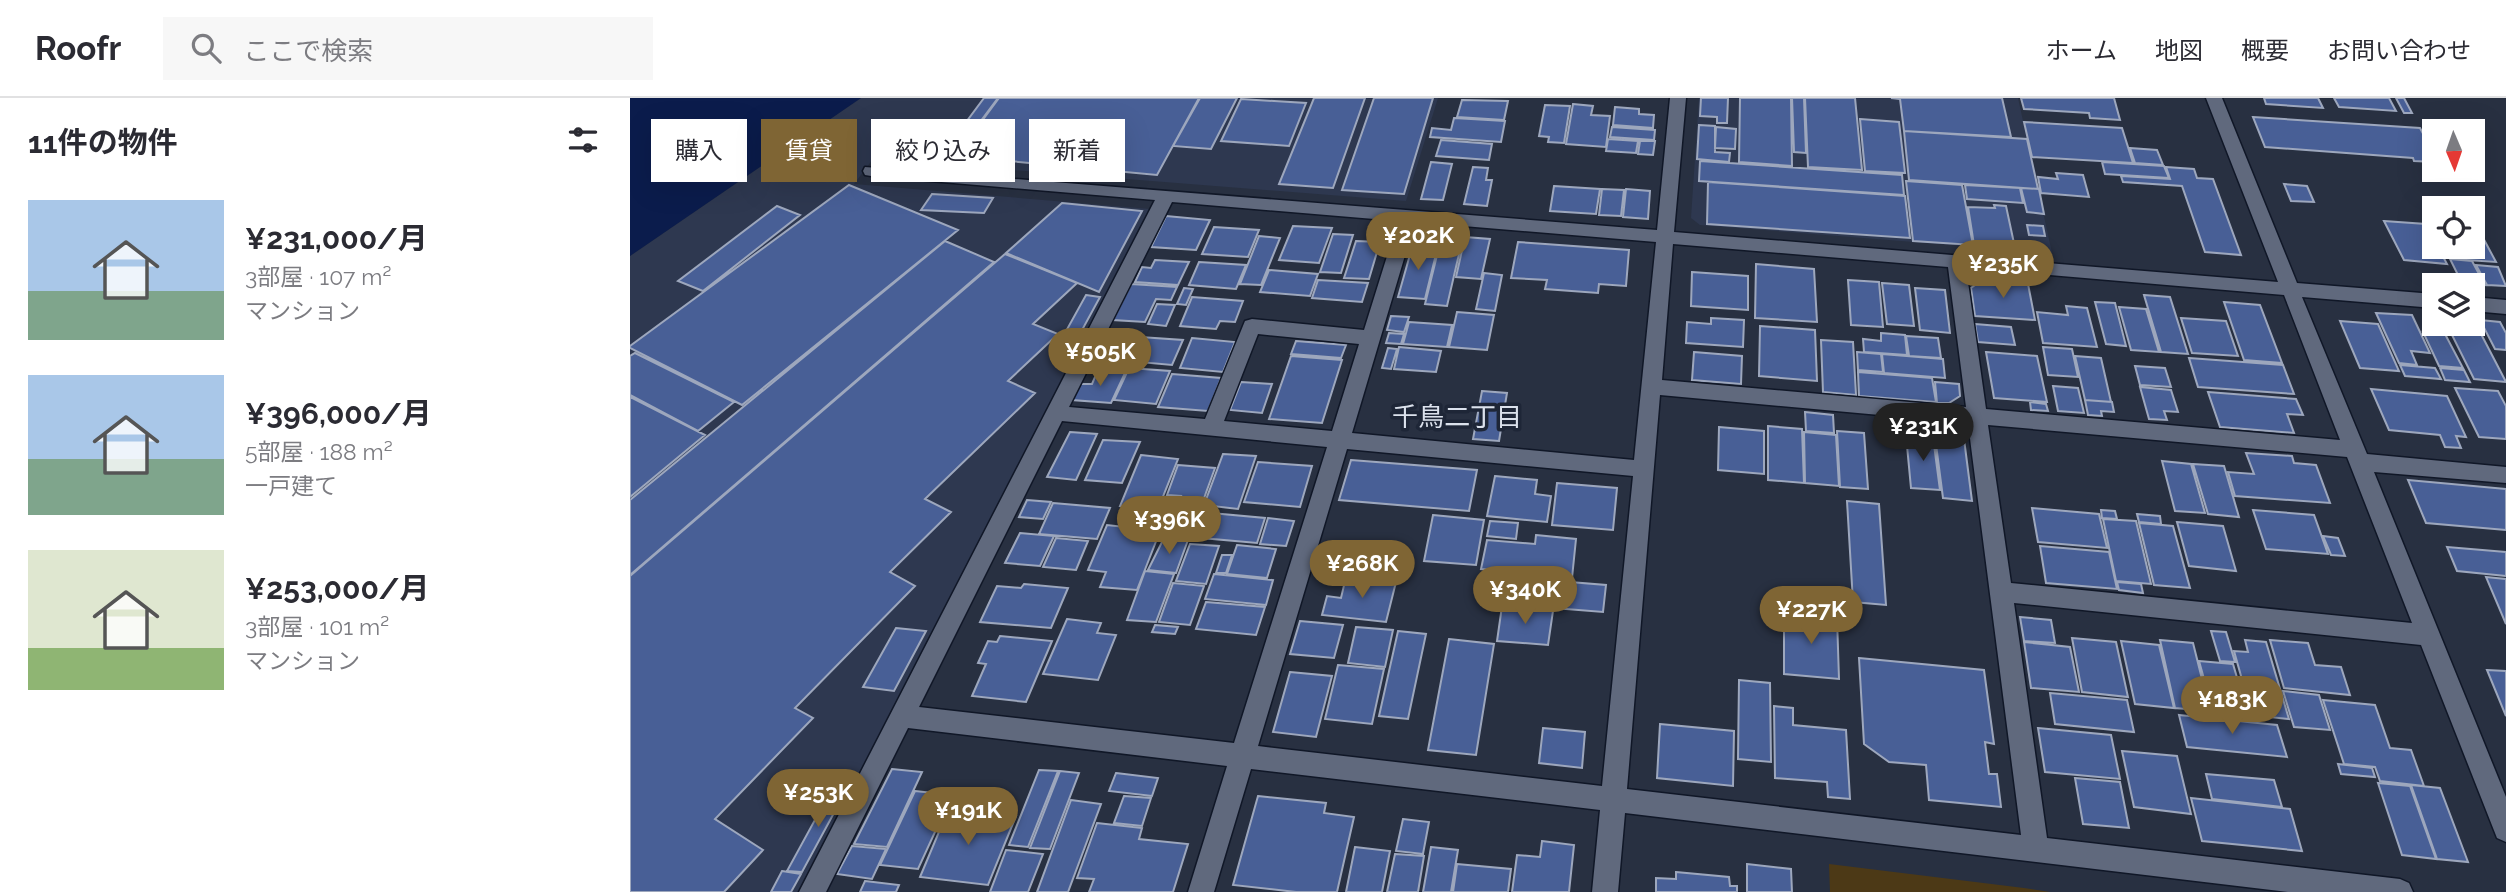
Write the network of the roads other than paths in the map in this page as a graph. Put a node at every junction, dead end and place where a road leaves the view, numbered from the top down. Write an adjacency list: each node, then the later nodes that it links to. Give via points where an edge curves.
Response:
1 (1678, 98): 6 (street)
2 (2214, 98): 8 (street)
3 (1001, 182): 4 (street)
4 (1166, 196): 5 (street); 14 (street)
5 (1409, 216): 6 (street); 12 (street)
6 (1666, 237): 7 (street); 13 (street)
7 (1956, 261): 8 (street); 15 (street)
8 (2288, 289): 9 (street); 18 (street)
9 (2422, 300)
10 (2485, 305): 11 (street)
11 (2506, 307)
12 (1371, 338): 16 (street, via 1252,327); 17 (street)
13 (1652, 387): 15 (street); 19 (street)
14 (1055, 413): 16 (street); 23 (street)
15 (1977, 415): 18 (street); 21 (street)
16 (1211, 428): 17 (street)
17 (1340, 440): 19 (street); 24 (street)
18 (2356, 456): 20 (street); 22 (street)
19 (1644, 469): 25 (street)
20 (2506, 475)
21 (2001, 592): 22 (street); 27 (street)
22 (2428, 635): 26 (street)
23 (901, 716): 24 (street); 28 (street)
24 (1242, 756): 25 (street); 29 (street)
25 (1614, 800): 27 (street); 30 (street)
26 (2506, 829)
27 (2036, 849): 31 (street)
28 (812, 892)
29 (1201, 892)
30 (1605, 892)
31 (2400, 892)

